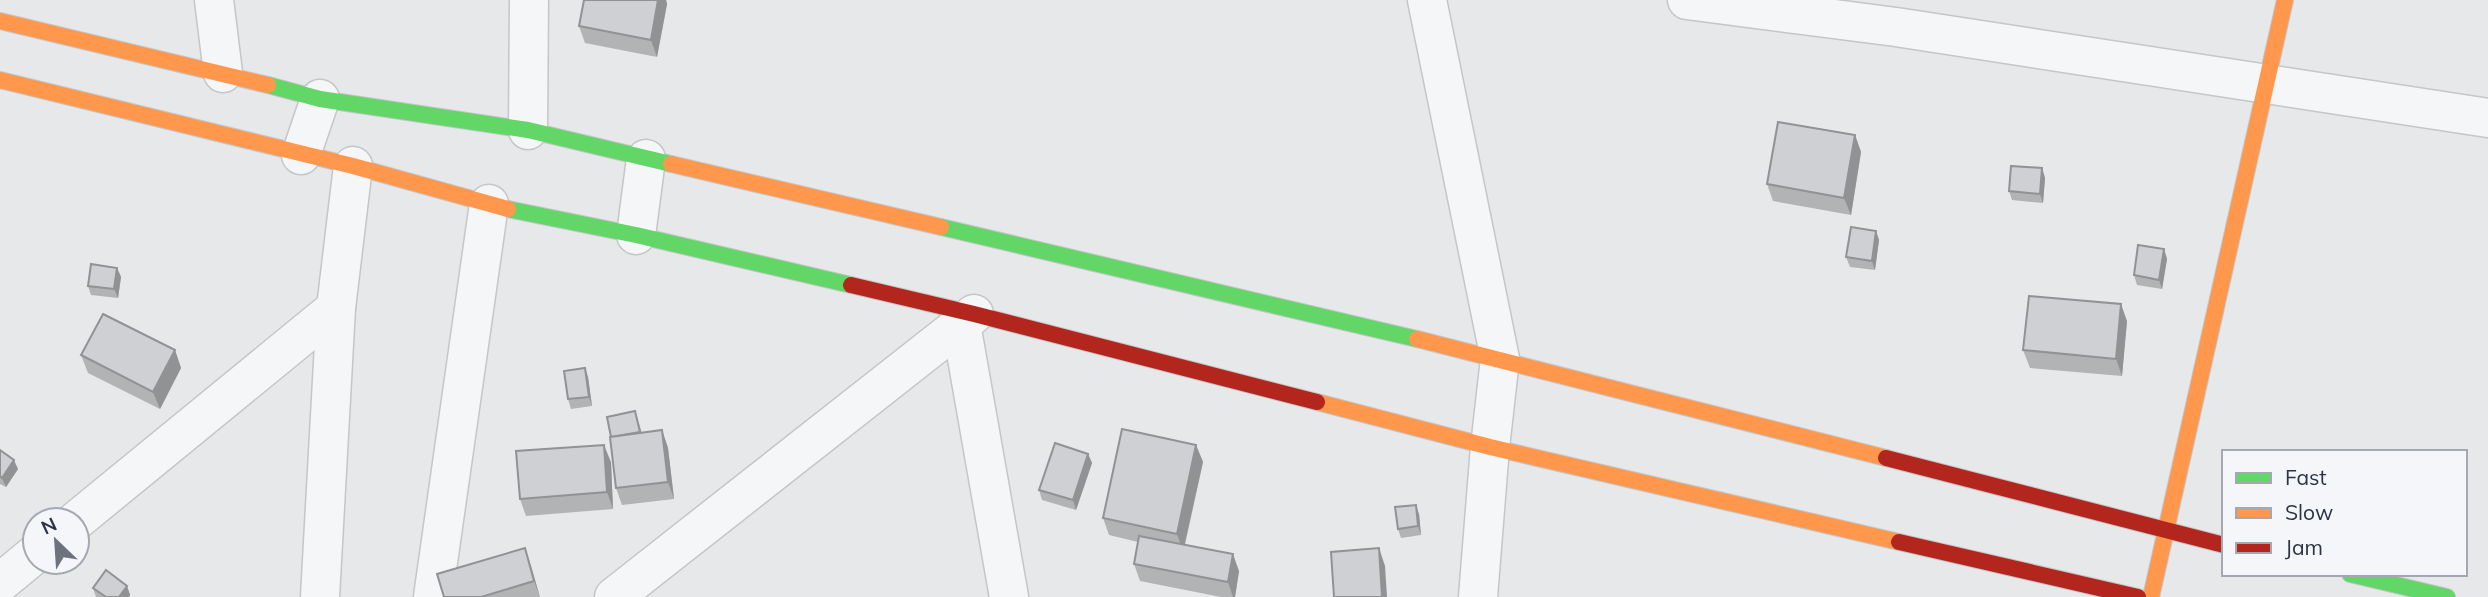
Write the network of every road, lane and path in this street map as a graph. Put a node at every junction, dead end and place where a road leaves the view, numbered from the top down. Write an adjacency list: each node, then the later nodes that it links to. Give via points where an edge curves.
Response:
1 (214, 0): 8 (street)
2 (529, 0): 13 (street)
3 (1427, 0): 21 (street)
4 (1687, 0): 6 (street)
5 (2285, 0): 10 (street)
6 (1891, 14): 10 (street)
7 (0, 21): 8 (street)
8 (223, 73): 11 (street)
9 (0, 80): 14 (street)
10 (2266, 85): 12 (street); 24 (street)
11 (320, 99): 13 (street); 14 (street)
12 (2488, 118)
13 (528, 130): 15 (street)
14 (301, 155): 16 (street)
15 (646, 159): 18 (street); 21 (street)
16 (353, 166): 17 (street); 19 (street)
17 (489, 204): 18 (street); 30 (street)
18 (636, 235): 20 (street)
19 (337, 308): 23 (street); 29 (street)
20 (968, 319): 22 (street); 31 (street); 32 (street)
21 (1500, 359): 22 (street); 24 (street)
22 (1490, 447): 33 (street); 34 (street)
23 (91, 509)
24 (2165, 531): 25 (street); 35 (street)
25 (2222, 545)
26 (21, 566): 28 (street)
27 (2358, 576): 36 (street)
28 (0, 583)
29 (320, 597)
30 (433, 597)
31 (614, 597)
32 (1009, 597)
33 (1478, 597)
34 (2138, 597)
35 (2151, 597)
36 (2447, 597)

